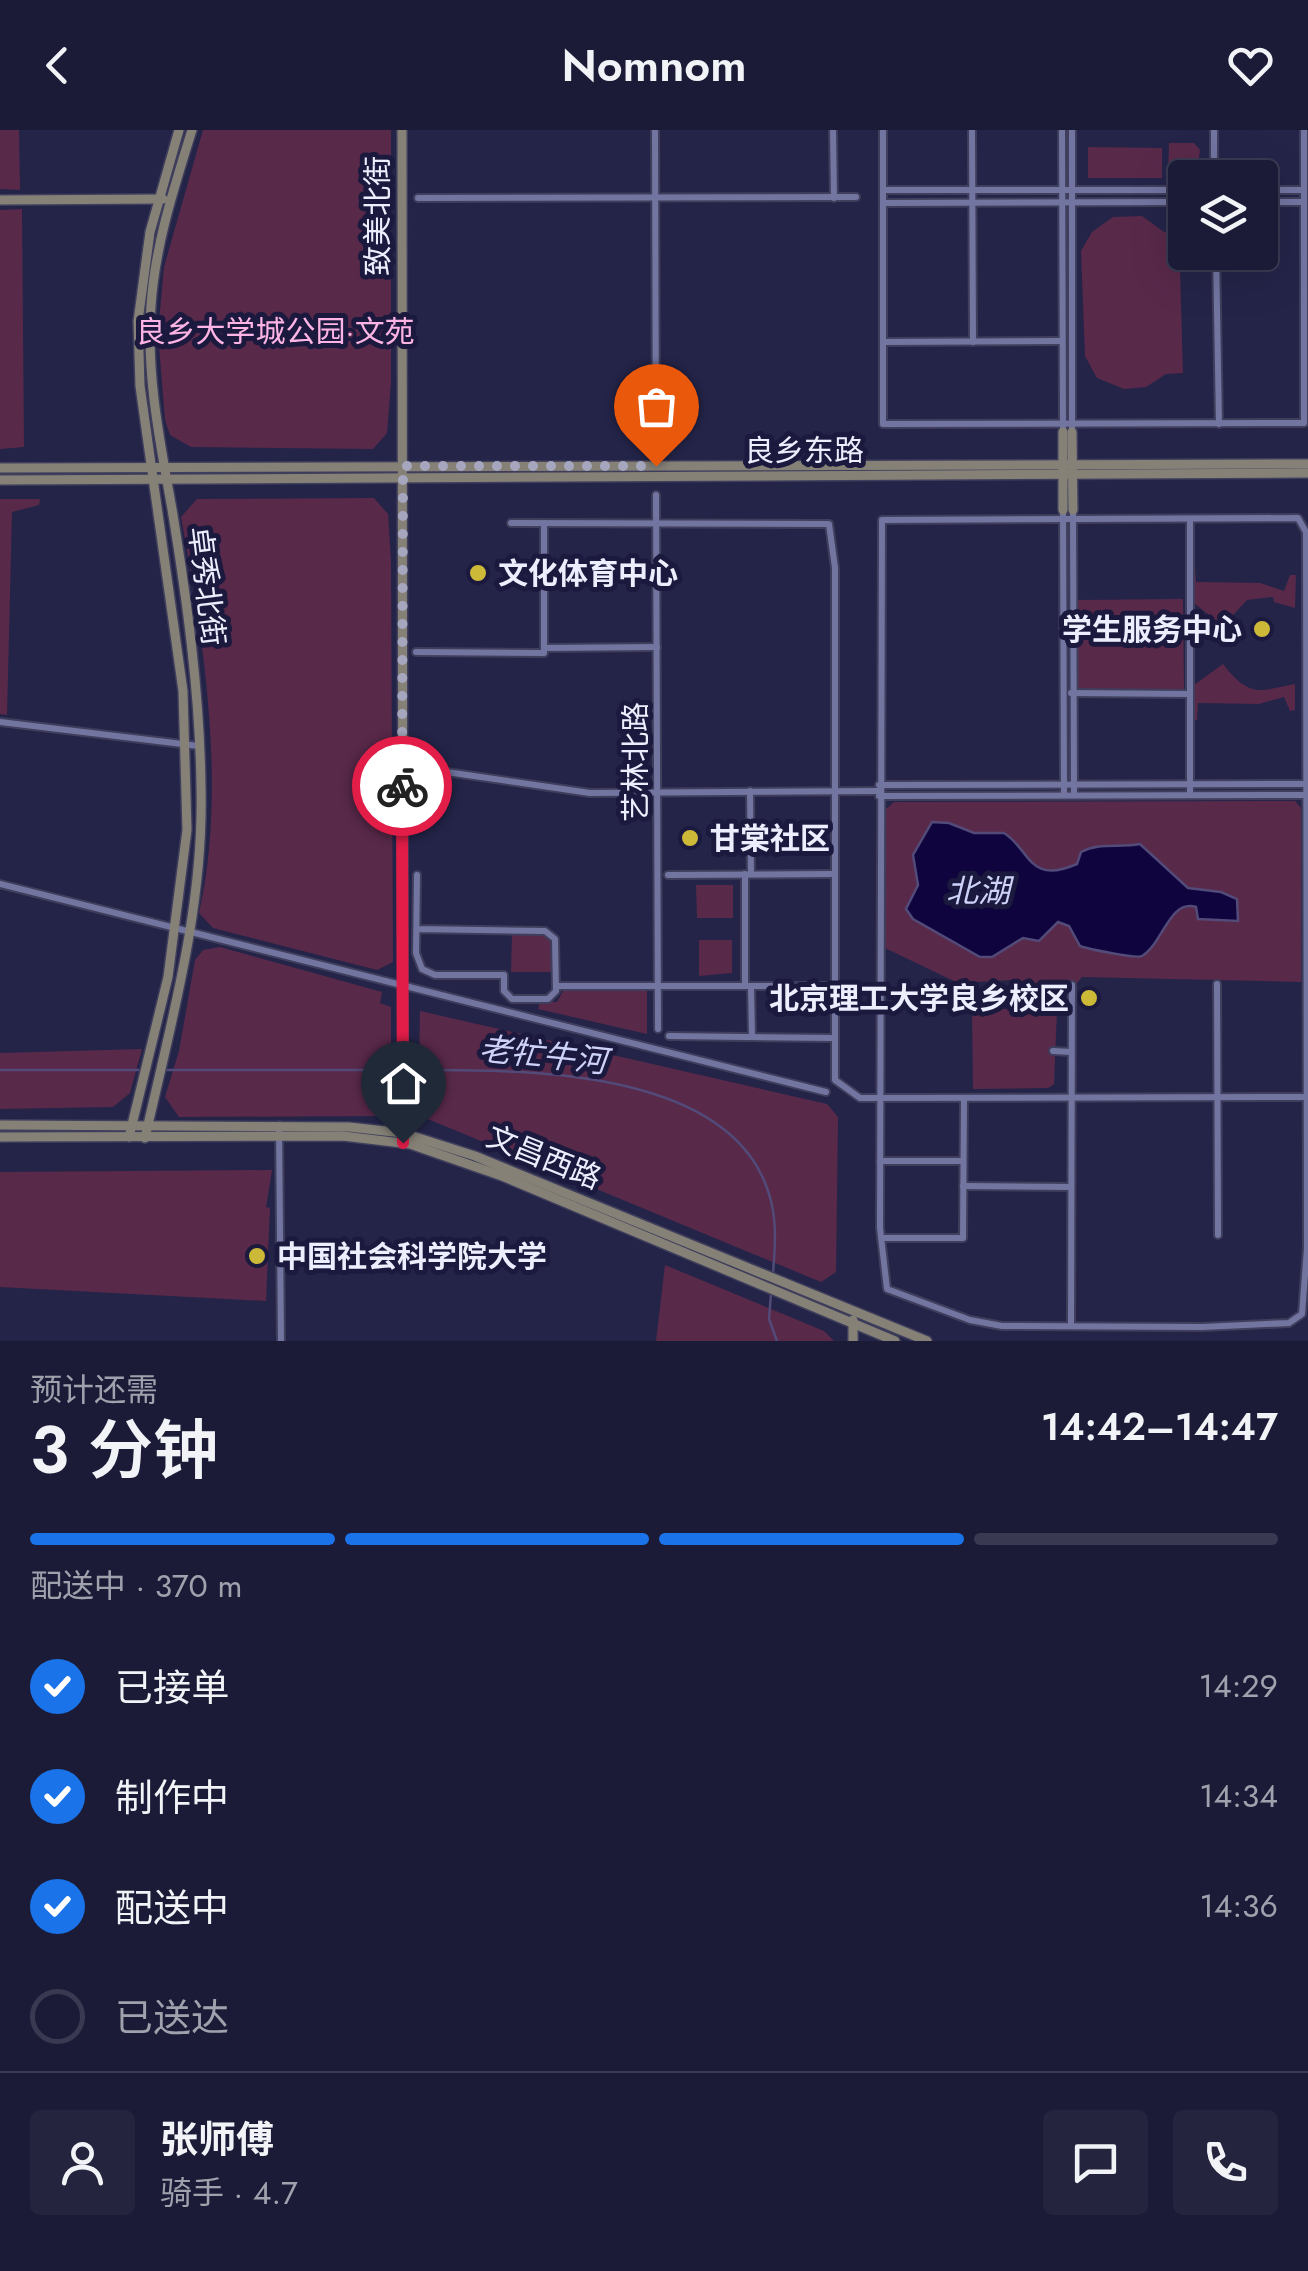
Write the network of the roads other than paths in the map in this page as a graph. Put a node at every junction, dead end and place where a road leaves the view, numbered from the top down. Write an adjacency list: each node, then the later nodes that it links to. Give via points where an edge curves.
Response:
1 (179, 130): 24 (main road)
2 (192, 130): 25 (main road, 卓秀北街)
3 (402, 130): 42 (main road, 致美北街)
4 (655, 130): 21 (street)
5 (833, 130): 22 (street)
6 (883, 130): 14 (street)
7 (972, 130): 13 (street)
8 (1062, 130): 15 (street)
9 (1072, 130): 16 (street)
10 (1214, 130): 12 (street)
11 (1304, 130): 19 (street)
12 (1214, 160)
13 (972, 189): 14 (street); 15 (street); 27 (street)
14 (883, 190): 33 (street)
15 (1061, 190): 16 (street); 28 (street)
16 (1072, 190): 17 (street); 29 (street)
17 (1168, 190)
18 (1278, 190): 19 (street)
19 (1304, 190): 32 (street)
20 (418, 198): 21 (street)
21 (656, 198): 22 (street); 43 (street)
22 (834, 198): 23 (street)
23 (856, 198)
24 (159, 199): 25 (main road); 26 (main road); 41 (main road, via 138,320 139,377)
25 (171, 199): 41 (main road, 卓秀北街, via 155,261 150,340)
26 (0, 200)
27 (972, 202): 28 (street); 33 (street); 37 (street)
28 (1061, 202): 29 (street); 35 (street)
29 (1072, 202): 30 (street); 39 (street)
30 (1168, 202)
31 (1278, 202): 32 (street)
32 (1304, 202): 38 (street, via 1304,423)
33 (883, 203): 36 (street)
34 (1216, 270): 38 (street)
35 (1062, 341): 37 (street); 39 (street)
36 (883, 342): 37 (street); 39 (street, via 883,424)
37 (973, 342)
38 (1219, 424): 39 (street)
39 (1068, 429): 46 (main road)
40 (1308, 464): 46 (main road, 良乡东路)
41 (158, 466): 42 (main road, 良乡东路); 44 (main road, 良乡东路); 49 (main road, 卓秀北街)
42 (403, 466): 43 (main road, 良乡东路); 48 (main road, 致美北街)
43 (656, 466): 45 (main road, 良乡东路)
44 (0, 468)
45 (855, 470): 46 (main road, 良乡东路); 48 (main road, 良乡东路)
46 (1068, 470): 47 (main road, 良乡东路); 52 (main road)
47 (1308, 474)
48 (403, 478): 49 (main road, 良乡东路); 89 (main road, 致美北街)
49 (160, 479): 50 (main road, 良乡东路); 64 (main road, 卓秀北街); 65 (main road, 卓秀北街, via 186,600)
50 (0, 480)
51 (656, 495): 54 (street, 艺林北路)
52 (1068, 516): 53 (street); 60 (street); 61 (street); 72 (street, via 882,520)
53 (1190, 520): 62 (street); 70 (street, via 1304,523)
54 (656, 522): 56 (street); 57 (street, 艺林北路); 71 (street, via 829,524 835,568)
55 (511, 523): 56 (street)
56 (544, 523): 58 (street)
57 (657, 647): 58 (street); 74 (street, 艺林北路)
58 (544, 648): 59 (street)
59 (416, 652)
60 (1063, 692): 61 (street); 67 (street)
61 (1074, 692): 62 (street); 68 (street)
62 (1190, 694): 69 (street)
63 (0, 722): 64 (street)
64 (186, 744): 65 (street); 84 (main road, 卓秀北街, via 187,830)
65 (199, 746): 86 (main road, 卓秀北街, via 202,837)
66 (426, 769): 74 (street, via 590,793)
67 (1064, 784): 68 (street); 72 (street); 77 (street)
68 (1074, 784): 69 (street); 75 (street)
69 (1190, 784): 70 (street); 76 (street)
70 (1305, 784): 78 (street)
71 (834, 790): 72 (street); 73 (street); 81 (street)
72 (878, 790): 77 (street); 103 (street)
73 (750, 791): 74 (street); 80 (street)
74 (657, 792): 91 (street, 艺林北路)
75 (1074, 794): 76 (street); 77 (street)
76 (1190, 794): 78 (street)
77 (1064, 795)
78 (1305, 795): 102 (street)
79 (668, 874): 80 (street)
80 (748, 874): 81 (street); 92 (street)
81 (834, 874): 93 (street)
82 (417, 875): 85 (street)
83 (0, 884): 84 (street)
84 (176, 928): 86 (street); 107 (main road, 卓秀北街)
85 (417, 929): 90 (street, via 544,931 555,939); 90 (street, via 417,959 429,974 504,975 512,999 548,999)
86 (190, 932): 89 (street); 108 (main road, 卓秀北街)
87 (1217, 984): 101 (street)
88 (1072, 985): 99 (street)
89 (402, 986): 100 (street); 113 (main road, 致美北街)
90 (557, 986): 91 (street)
91 (658, 986): 92 (street); 94 (street, 艺林北路)
92 (748, 986): 93 (street); 96 (street)
93 (834, 986): 97 (street)
94 (658, 1029)
95 (669, 1036): 96 (street)
96 (752, 1037): 97 (street)
97 (834, 1038): 103 (street, via 835,1080 860,1098)
98 (1052, 1051): 99 (street)
99 (1071, 1052): 105 (street)
100 (826, 1092)
101 (1218, 1097): 102 (street); 105 (street); 118 (street)
102 (1306, 1097): 122 (street, via 1307,1249 1302,1314 1295,1321)
103 (880, 1098): 104 (street); 114 (street)
104 (964, 1098): 105 (street); 115 (street)
105 (1071, 1098): 117 (street)
106 (0, 1125): 107 (main road, 文昌西路)
107 (133, 1125): 108 (main road, 文昌西路); 111 (main road, 卓秀北街)
108 (148, 1126): 109 (main road, 文昌西路); 112 (main road, 卓秀北街)
109 (280, 1130): 112 (main road, 文昌西路); 113 (main road, 文昌西路); 123 (street)
110 (0, 1137): 111 (main road, 文昌西路)
111 (129, 1137): 112 (main road, 文昌西路)
112 (145, 1138)
113 (403, 1138): 120 (main road, 文昌西路, via 474,1156); 121 (main road, 文昌西路)
114 (880, 1161): 115 (street); 119 (street)
115 (964, 1161): 116 (street)
116 (964, 1186): 117 (street); 119 (street, via 963,1238)
117 (1071, 1186): 122 (street)
118 (1218, 1235)
119 (883, 1238): 122 (street, via 885,1282 893,1294 1002,1326)
120 (857, 1314): 121 (main road); 127 (main road, 文昌西路)
121 (857, 1326): 124 (main road); 125 (main road); 126 (main road, 文昌西路)
122 (1071, 1326)
123 (281, 1341)
124 (853, 1341)
125 (861, 1341)
126 (896, 1341)
127 (927, 1341)

